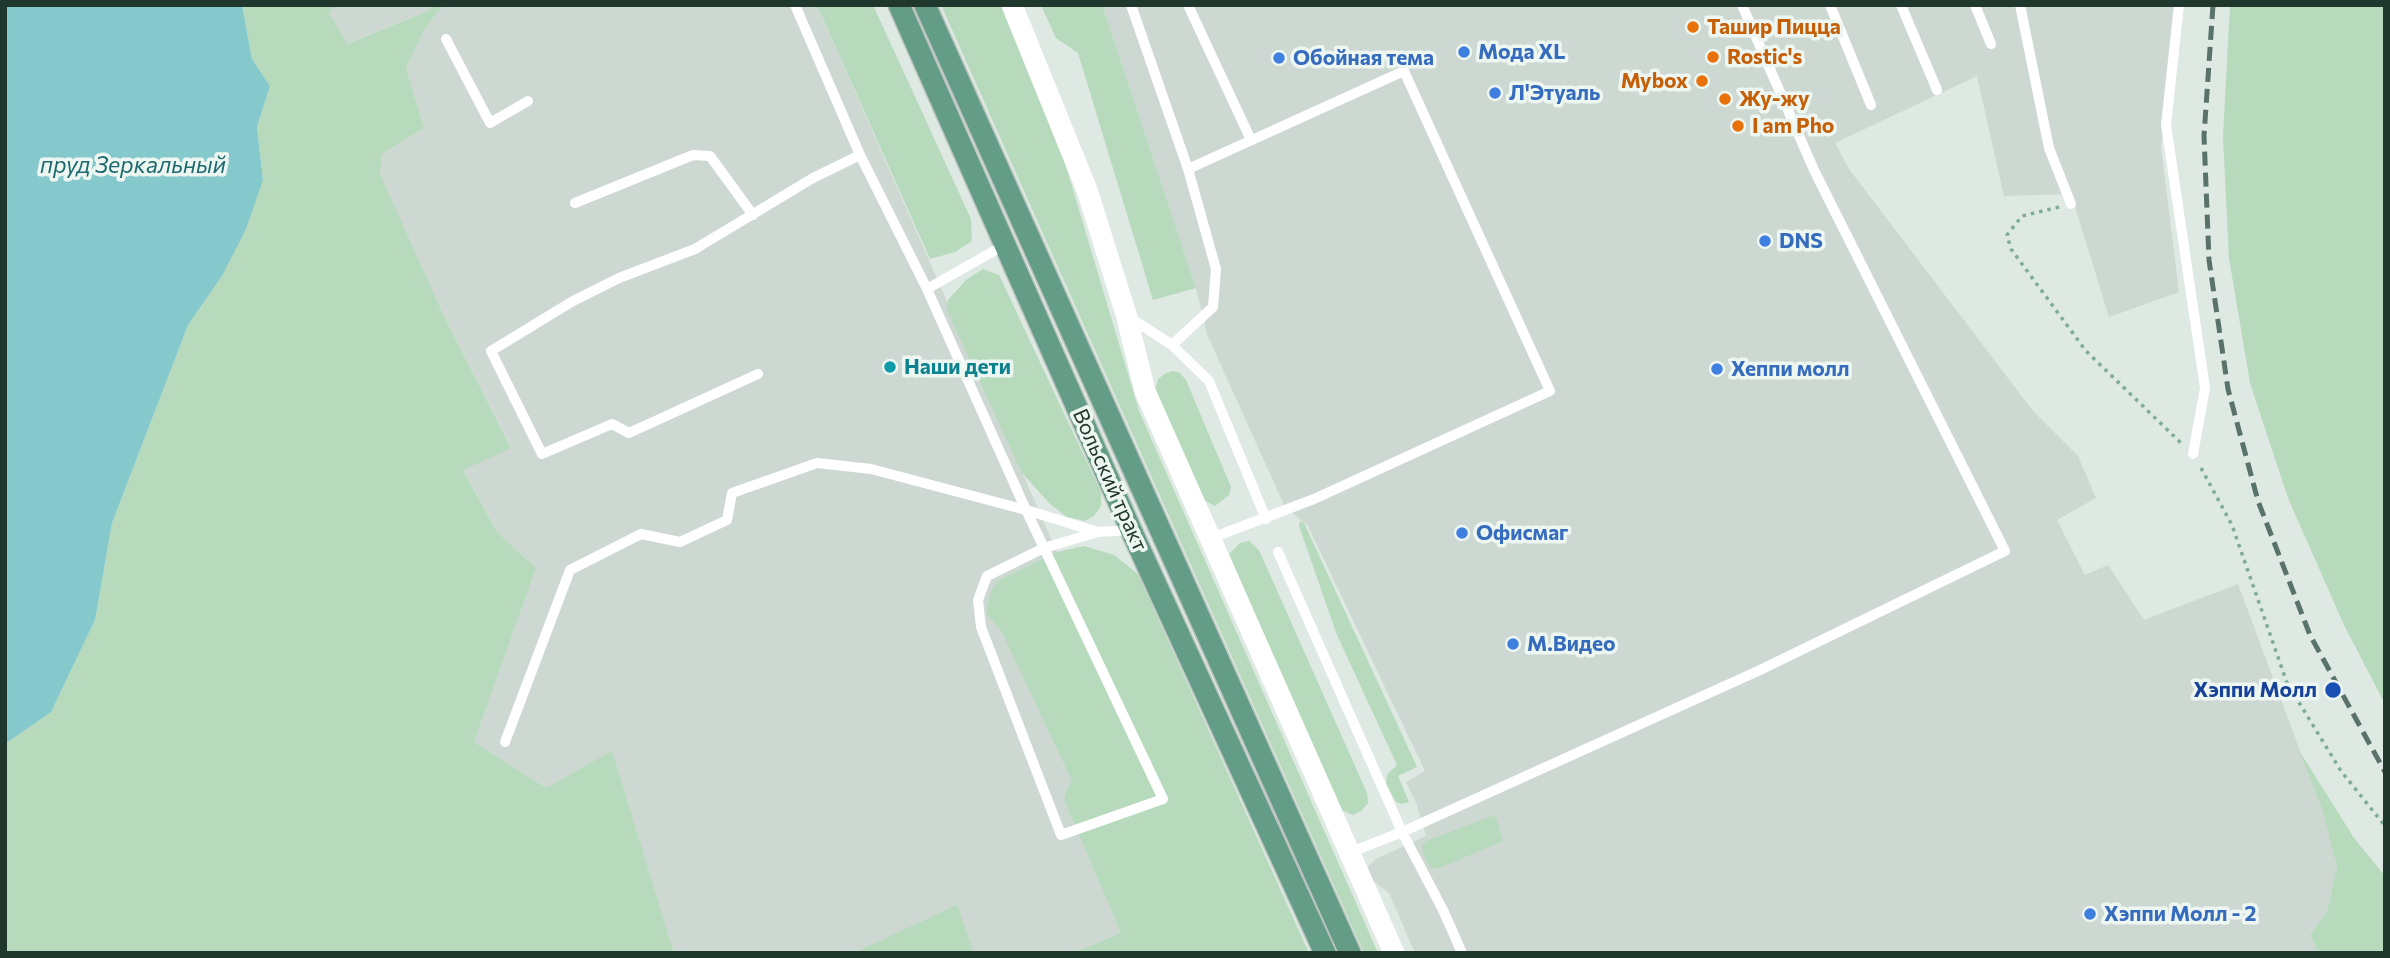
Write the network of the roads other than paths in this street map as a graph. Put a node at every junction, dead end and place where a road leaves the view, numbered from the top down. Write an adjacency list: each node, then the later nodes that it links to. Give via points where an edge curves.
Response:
1 (795, 5): 19 (lane)
2 (899, 5): 24 (main road, Вольский тракт)
3 (925, 5): 41 (main road, Вольский тракт)
4 (1013, 5): 26 (street, via 1087,190)
5 (1132, 5): 20 (lane)
6 (1188, 5): 18 (lane)
7 (1742, 5): 38 (lane, via 1814,170 2005,551 1758,671)
8 (1830, 5): 17 (lane)
9 (1901, 5): 15 (lane)
10 (1975, 5): 14 (lane)
11 (2020, 5): 22 (lane, via 2049,148)
12 (2179, 5): 29 (lane, via 2165,125 2205,388)
13 (446, 39): 16 (lane, via 490,123)
14 (1991, 44)
15 (1937, 90)
16 (528, 101)
17 (1871, 105)
18 (1251, 139): 20 (lane); 31 (lane, via 1404,71 1550,391)
19 (860, 155): 23 (lane); 25 (lane)
20 (1188, 169): 27 (lane, via 1216,269 1213,307)
21 (575, 203): 23 (lane, via 693,155 710,156)
22 (2071, 204)
23 (753, 215): 28 (lane, via 695,249 584,295 491,351 542,454 612,424 629,433)
24 (1006, 244): 25 (lane); 32 (main road, Вольский тракт)
25 (927, 289): 30 (lane)
26 (1126, 314): 27 (lane); 34 (street, via 1145,391)
27 (1172, 345): 31 (lane, via 1209,381)
28 (758, 374)
29 (2193, 454)
30 (1026, 510): 33 (lane); 35 (lane); 37 (lane, via 871,468 817,463 732,493 727,520 680,542 641,534 570,570)
31 (1266, 519): 34 (lane)
32 (1132, 530): 33 (lane); 40 (main road, Вольский тракт)
33 (1098, 532): 35 (lane)
34 (1209, 539): 39 (street)
35 (1044, 548): 35 (lane, via 1163,799 1061,835 981,627 978,600 987,576)
36 (1279, 552): 38 (lane)
37 (505, 743)
38 (1402, 832): 39 (lane); 43 (lane)
39 (1349, 853): 42 (street)
40 (1325, 953)
41 (1350, 953)
42 (1394, 953)
43 (1462, 953)

